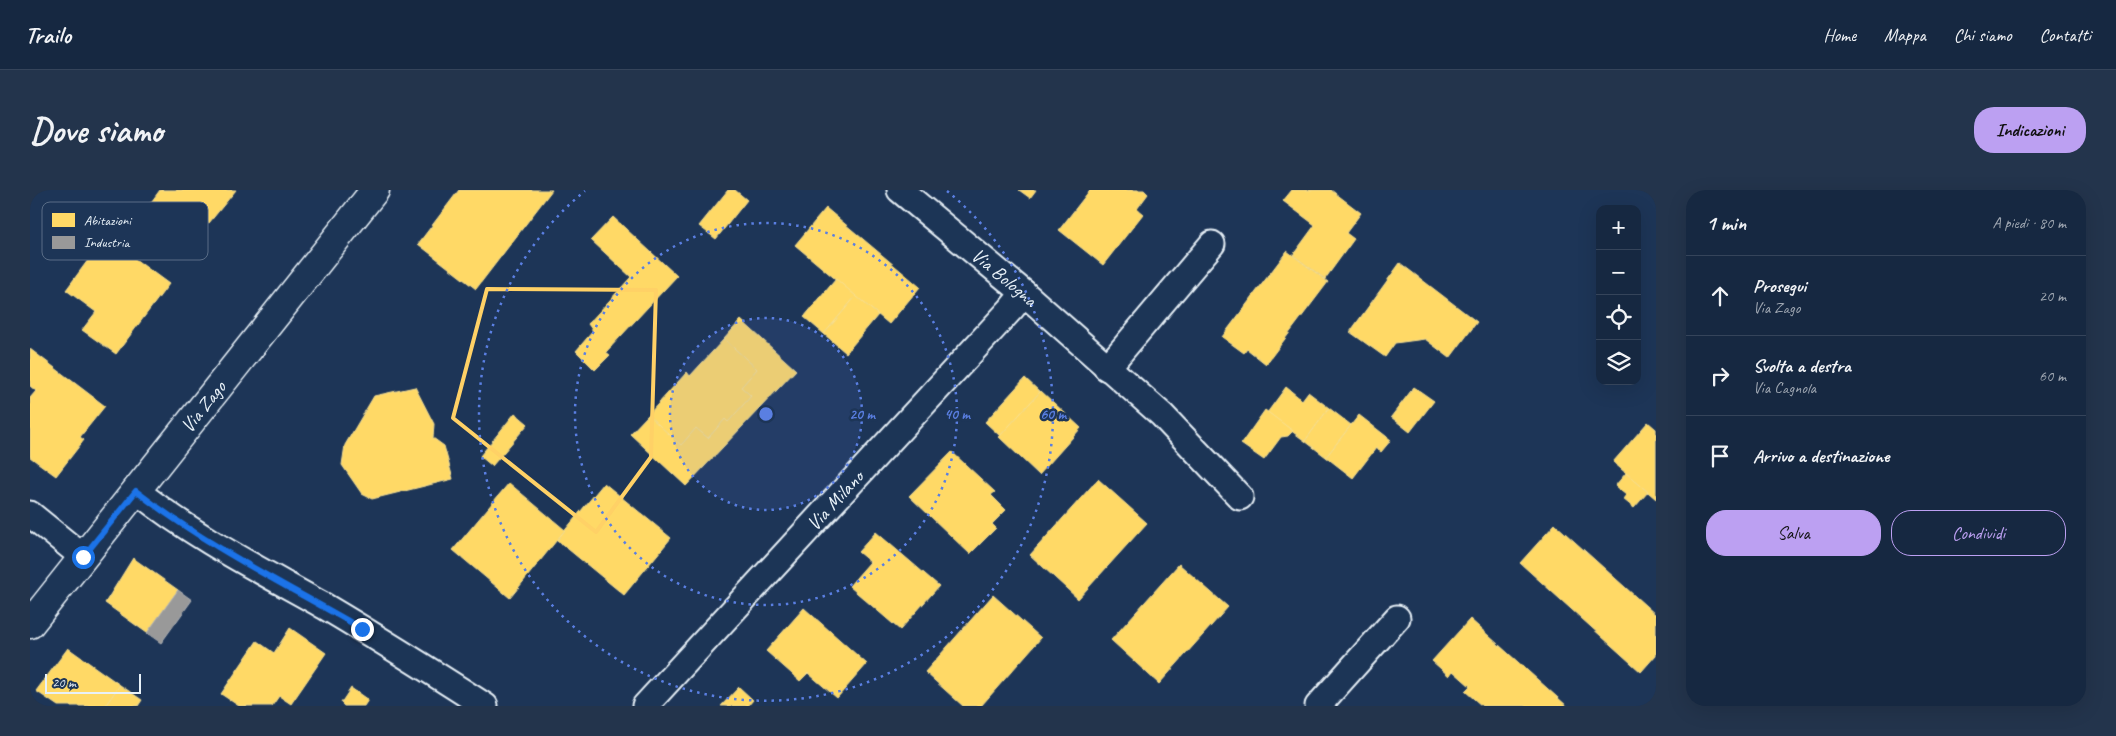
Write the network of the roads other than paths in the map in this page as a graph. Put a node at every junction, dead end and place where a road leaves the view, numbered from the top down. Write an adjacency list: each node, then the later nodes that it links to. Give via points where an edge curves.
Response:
1 (375, 190): 6 (street, Via Zago)
2 (900, 190): 4 (street, Via Bologna)
3 (1212, 244): 5 (street)
4 (1024, 293): 5 (street, Via Bologna); 13 (street, Via Milano)
5 (1107, 368): 7 (street, Via Bologna, via 1162,415)
6 (136, 491): 9 (street, Via Zago); 12 (street, via 166,515 362,629)
7 (1240, 497)
8 (30, 514): 9 (street)
9 (83, 557): 11 (street, Via Zago)
10 (1397, 618): 14 (street)
11 (30, 624)
12 (485, 706)
13 (645, 706)
14 (1318, 706)

